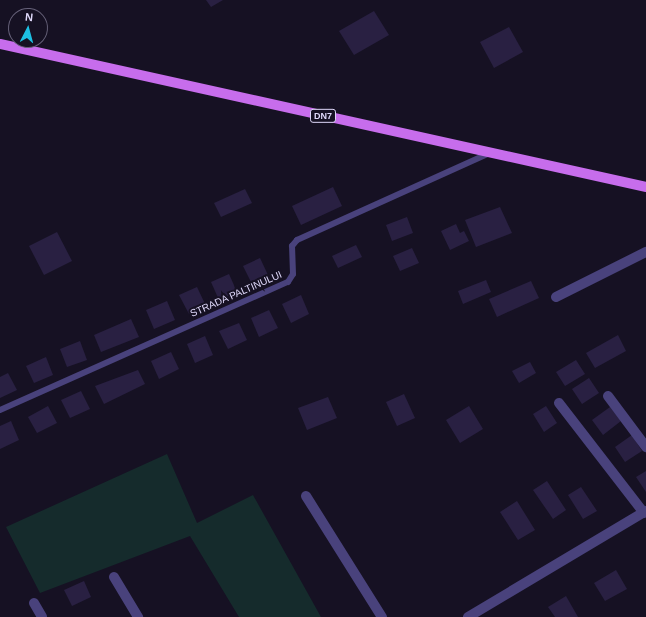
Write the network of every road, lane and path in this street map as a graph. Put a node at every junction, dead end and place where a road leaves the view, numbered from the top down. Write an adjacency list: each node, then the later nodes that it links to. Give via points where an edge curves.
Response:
1 (0, 44): 2 (main road, DN7)
2 (490, 153): 3 (main road, DN7); 8 (lane, STRADA PALTINULUI, via 296,240 292,246 293,274 288,282)
3 (646, 188)
4 (646, 252): 5 (street)
5 (556, 297)
6 (608, 396): 9 (street)
7 (559, 402): 11 (street)
8 (0, 410)
9 (646, 447)
10 (306, 496): 16 (street)
11 (645, 512): 17 (street)
12 (114, 577): 15 (street)
13 (34, 603): 14 (street)
14 (42, 617)
15 (138, 617)
16 (382, 617)
17 (468, 617)

